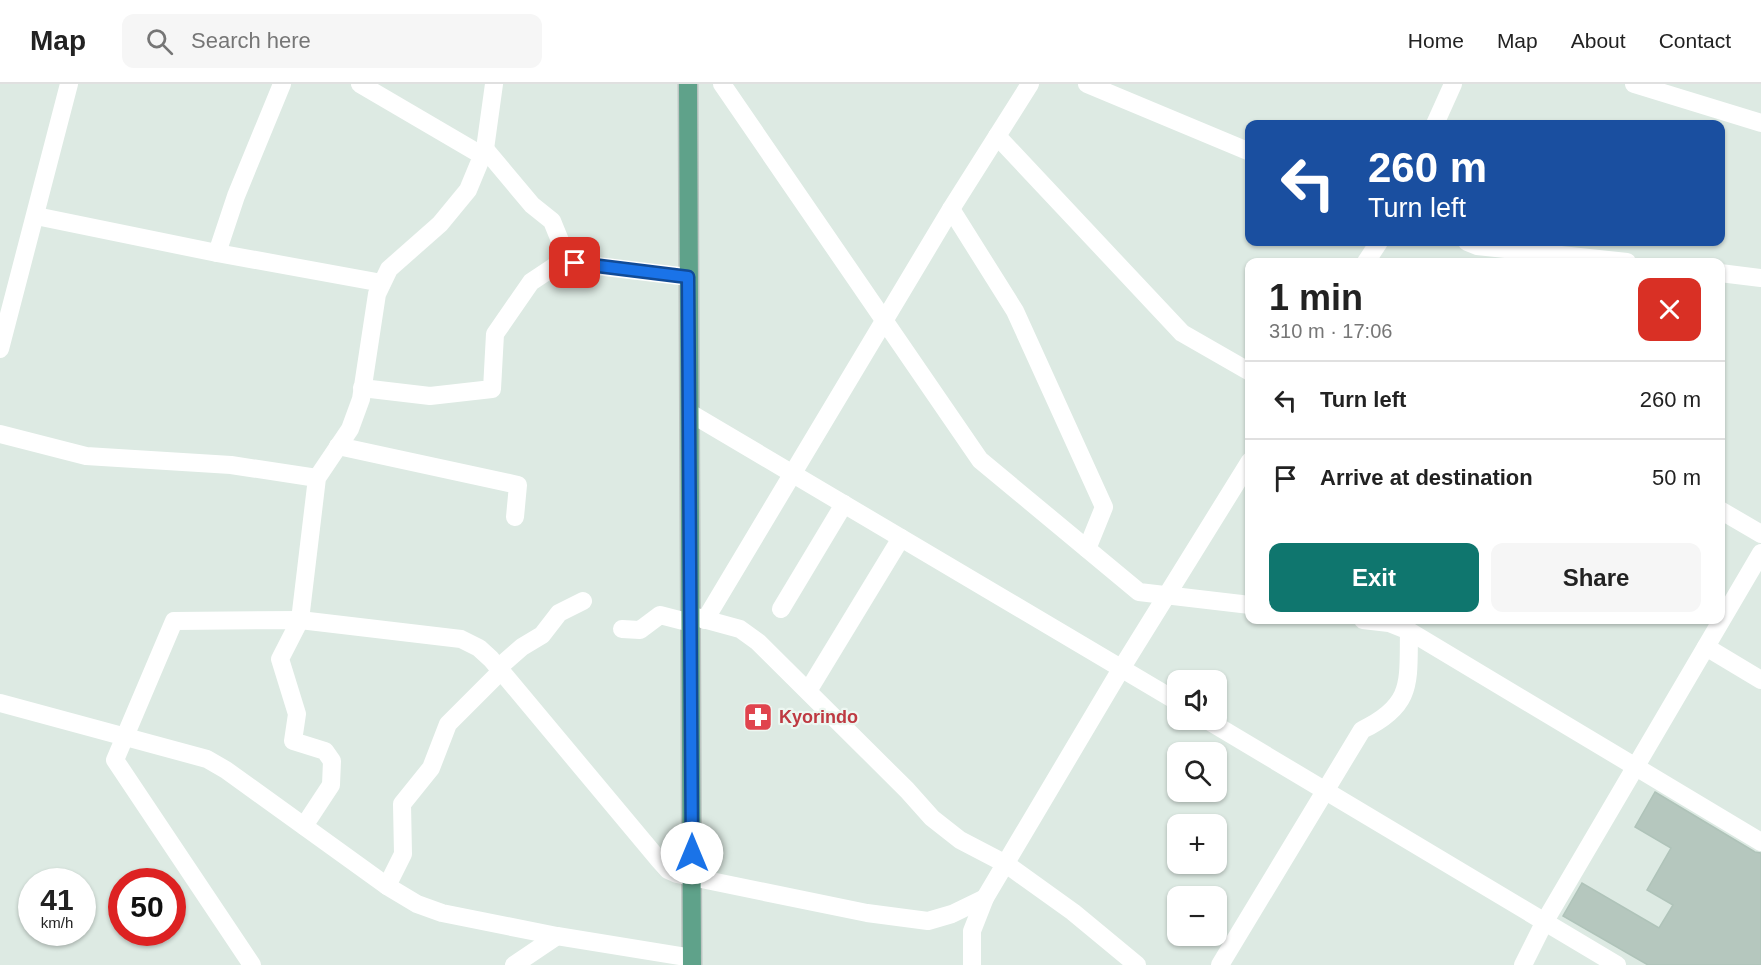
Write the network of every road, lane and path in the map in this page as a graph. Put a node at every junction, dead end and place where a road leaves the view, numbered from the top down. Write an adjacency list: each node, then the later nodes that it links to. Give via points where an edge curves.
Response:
1 (69, 84): 17 (street)
2 (282, 84): 19 (street)
3 (360, 84): 15 (street)
4 (494, 84): 15 (street)
5 (688, 84): 23 (main road)
6 (722, 84): 27 (street)
7 (1030, 84): 13 (street)
8 (1087, 84): 14 (street)
9 (1453, 84): 11 (street)
10 (1634, 84): 12 (street)
11 (1437, 120)
12 (1761, 123)
13 (997, 136): 16 (street); 29 (street, via 1182,333)
14 (1245, 150)
15 (484, 152): 20 (street, via 532,205 552,221); 25 (street, via 468,190 455,208 389,269)
16 (951, 209): 27 (street); 42 (street, via 1015,311 1104,507)
17 (36, 216): 19 (street); 26 (street)
18 (1477, 246): 21 (street)
19 (217, 253): 25 (street)
20 (567, 258): 23 (street, via 589,266); 30 (street, via 531,282 495,334 492,389 430,396)
21 (1590, 258)
22 (1725, 274): 24 (street)
23 (688, 277): 31 (main road)
24 (1761, 278)
25 (382, 283): 30 (street, via 373,314)
26 (7, 298): 28 (street)
27 (884, 321): 35 (street); 42 (street, via 980,460)
28 (0, 349)
29 (1245, 369)
30 (362, 388): 33 (street, via 350,429)
31 (690, 413): 35 (street); 50 (main road)
32 (0, 434): 36 (street, via 86,456 231,465)
33 (338, 446): 36 (street); 39 (street, via 518,485)
34 (1245, 469): 44 (street)
35 (793, 474): 37 (street); 50 (street)
36 (317, 478): 49 (street)
37 (844, 504): 41 (street); 47 (street)
38 (1725, 513): 40 (street)
39 (515, 517)
40 (1761, 534)
41 (901, 538): 56 (street); 59 (street)
42 (1087, 549): 44 (street, via 1139,592)
43 (1761, 553): 48 (street)
44 (1168, 594): 46 (street); 56 (street)
45 (583, 601): 57 (street, via 559,613 542,635 522,647)
46 (1245, 604)
47 (781, 609)
48 (1725, 615)
49 (300, 620): 57 (street, via 461,639 479,648); 63 (street, via 174,621); 66 (street, via 279,659 297,714 293,741 325,751 332,760 331,785)
50 (696, 620): 53 (street, via 660,615 640,630); 59 (street, via 741,629); 69 (main road)
51 (1392, 624): 54 (street)
52 (1719, 624): 55 (street)
53 (622, 629)
54 (1409, 631): 64 (street); 65 (street, via 1405,693 1392,711 1362,730)
55 (1706, 647): 58 (street); 64 (street)
56 (1121, 669): 60 (street); 68 (street)
57 (500, 670): 69 (street, via 668,870); 70 (street, via 448,724 430,768 402,804 403,854)
58 (1761, 680)
59 (808, 691): 68 (street, via 932,818 960,840)
60 (1167, 696)
61 (0, 703): 63 (street)
62 (1224, 730): 65 (street)
63 (126, 736): 66 (street, via 207,759); 75 (street, via 115,760)
64 (1635, 767): 67 (street); 72 (street)
65 (1326, 790): 72 (street); 79 (street)
66 (304, 826): 70 (street)
67 (1761, 842)
68 (1006, 864): 71 (street); 78 (street)
69 (692, 876): 71 (street, via 867,913 928,921); 74 (main road)
70 (387, 886): 73 (street, via 442,913)
71 (985, 898): 77 (street, via 972,931)
72 (1545, 921): 80 (street); 81 (street)
73 (557, 936): 74 (street); 76 (street)
74 (692, 961)
75 (252, 965)
76 (514, 965)
77 (972, 965)
78 (1137, 965)
79 (1220, 965)
80 (1523, 965)
81 (1617, 965)

